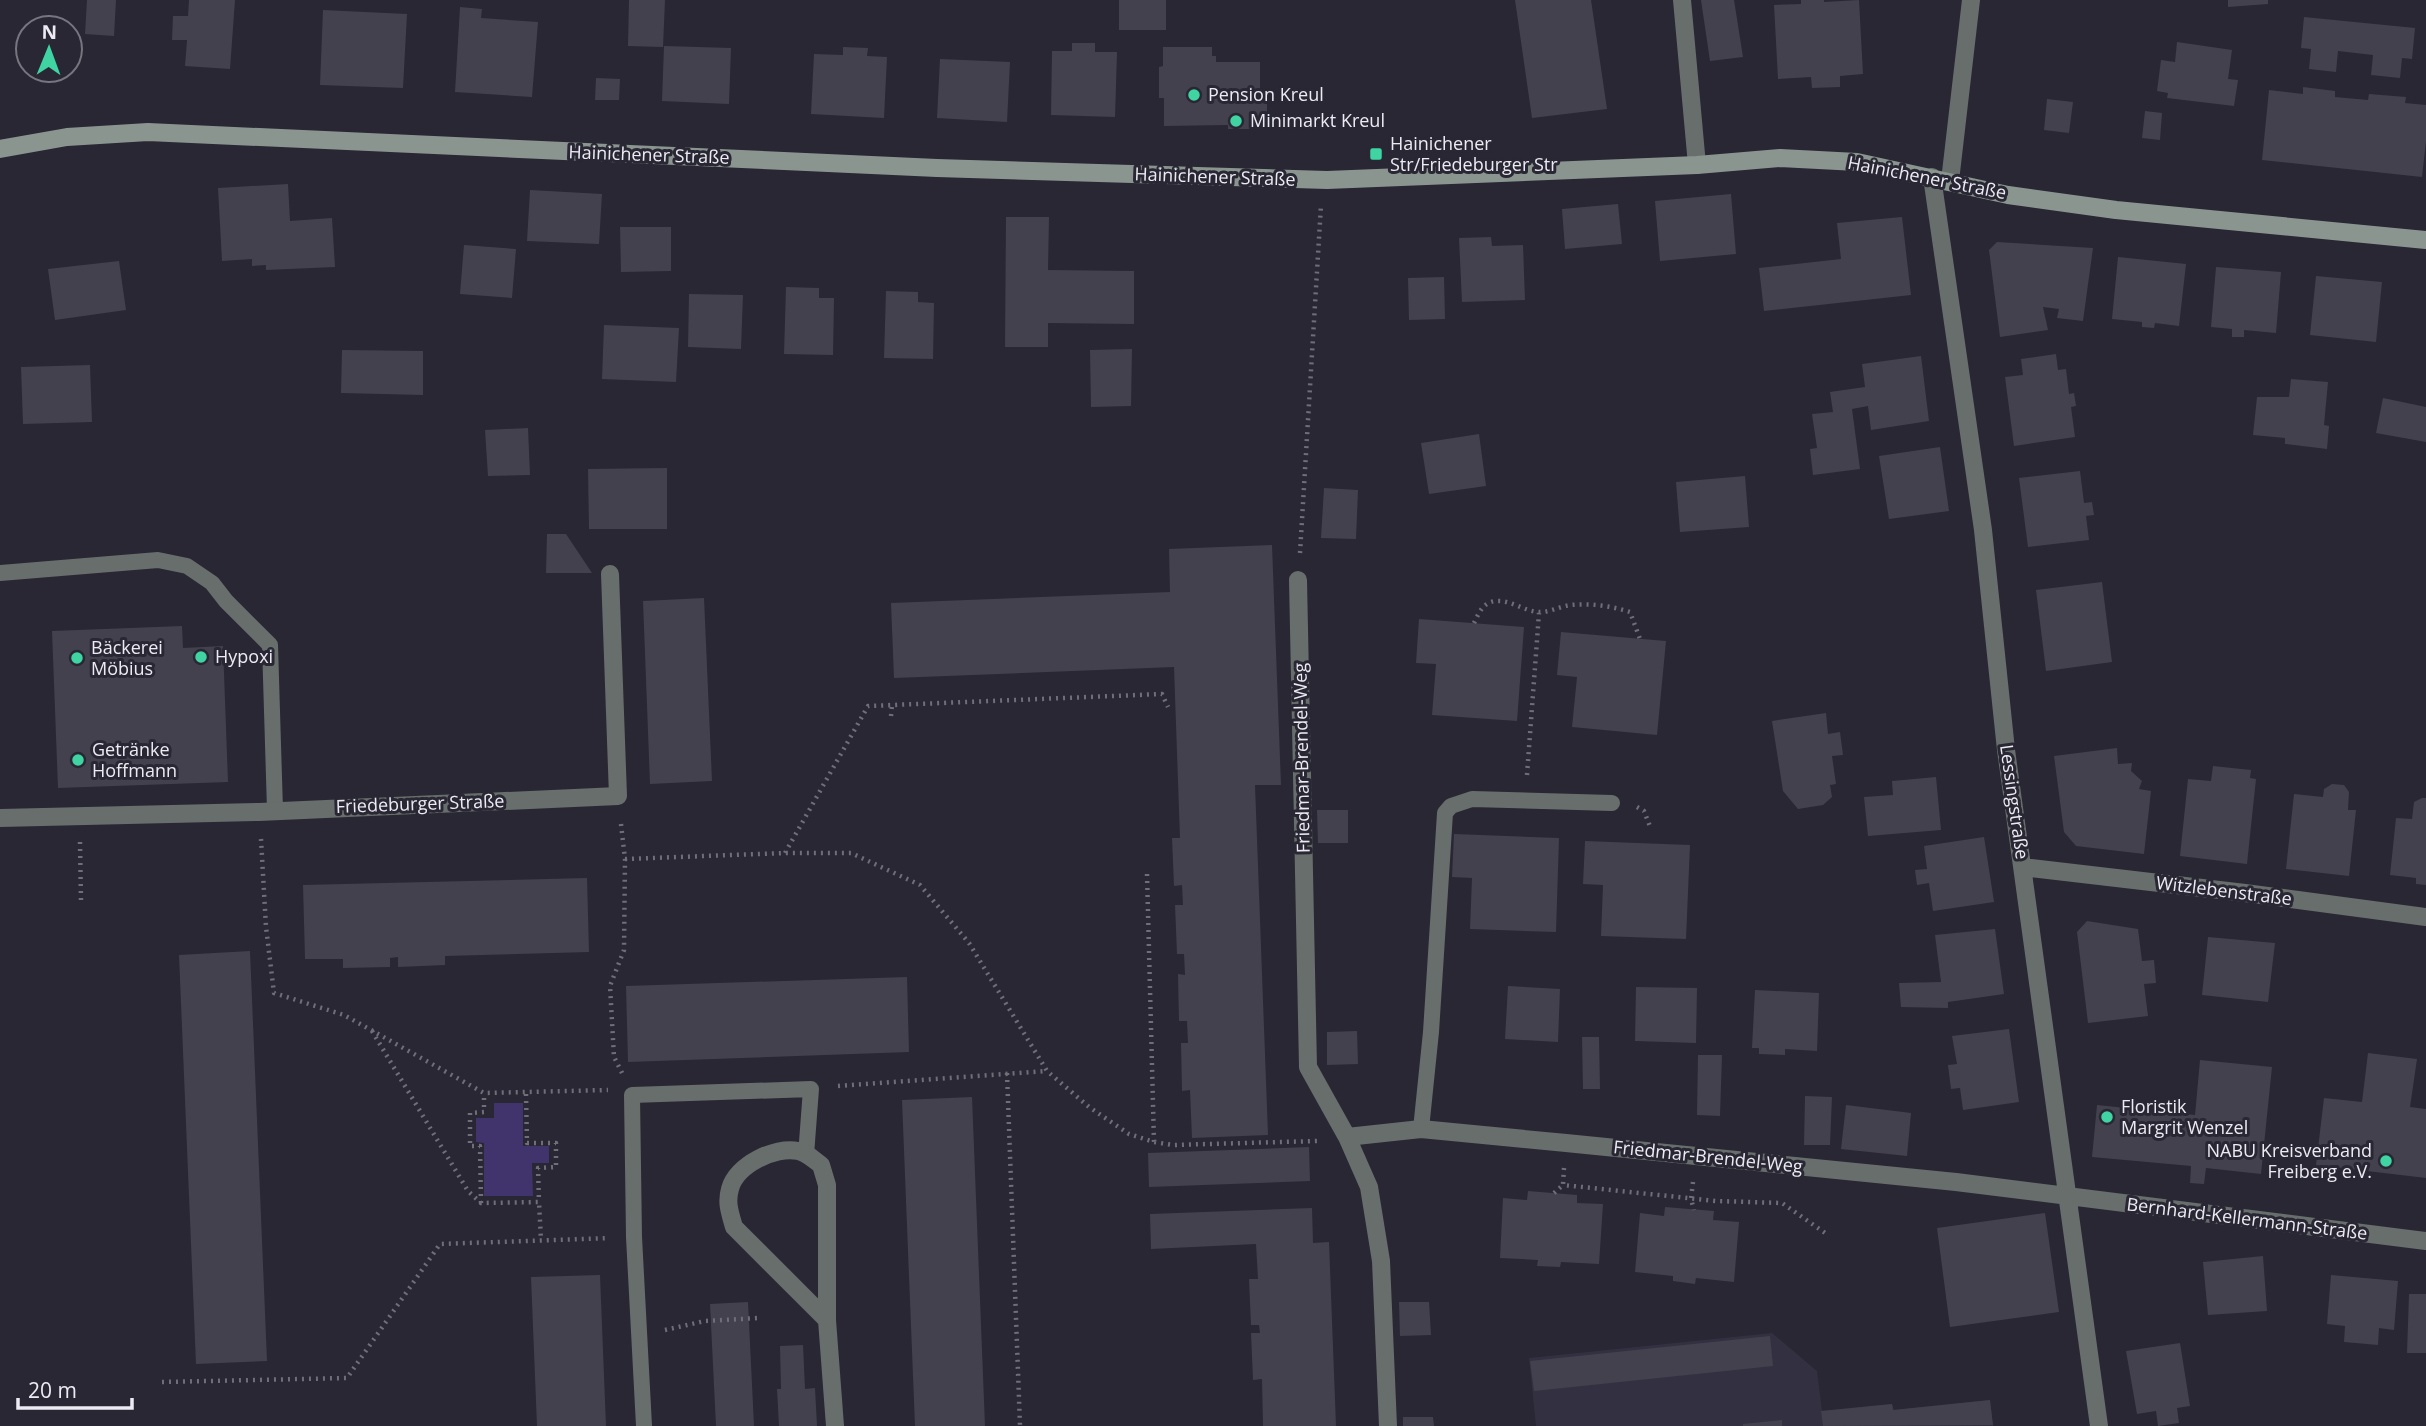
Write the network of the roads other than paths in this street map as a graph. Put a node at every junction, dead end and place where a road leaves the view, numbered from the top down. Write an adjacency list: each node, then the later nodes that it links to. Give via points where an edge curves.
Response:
1 (1682, 0): 4 (street)
2 (1970, 0): 6 (street)
3 (0, 149): 4 (main road, Hainichener Straße, via 66,137 148,132 937,168 1322,180)
4 (1697, 165): 5 (main road, Hainichener Straße, via 1780,158 1844,161)
5 (1932, 177): 6 (main road, Hainichener Straße); 14 (street, Lessingstraße, via 1983,530)
6 (1950, 181): 7 (main road, Hainichener Straße, via 2008,195 2116,210)
7 (2426, 240)
8 (0, 573): 12 (lane, via 158,560 187,566 212,583 270,645)
9 (610, 574): 12 (street, Friedeburger Straße, via 618,796)
10 (1298, 580): 17 (street, Friedmar-Brendel-Weg, via 1308,1067)
11 (1612, 803): 16 (lane, via 1472,799 1445,813)
12 (267, 811): 13 (street, Friedeburger Straße)
13 (0, 818)
14 (2022, 867): 15 (street, Witzlebenstraße); 19 (street, Lessingstraße)
15 (2426, 917)
16 (1420, 1129): 17 (street, Friedmar-Brendel-Weg); 19 (street, Friedmar-Brendel-Weg)
17 (1347, 1137): 24 (street, Friedmar-Brendel-Weg, via 1369,1187 1381,1261)
18 (806, 1155): 21 (street, via 821,1165 827,1185); 21 (street, via 779,1150 762,1156 730,1185 727,1207 734,1227); 22 (lane, via 811,1089 632,1095)
19 (2068, 1197): 20 (street, Bernhard-Kellermann-Straße); 25 (street, Lessingstraße)
20 (2426, 1241)
21 (827, 1320): 23 (street)
22 (644, 1426)
23 (835, 1426)
24 (1388, 1426)
25 (2099, 1426)

